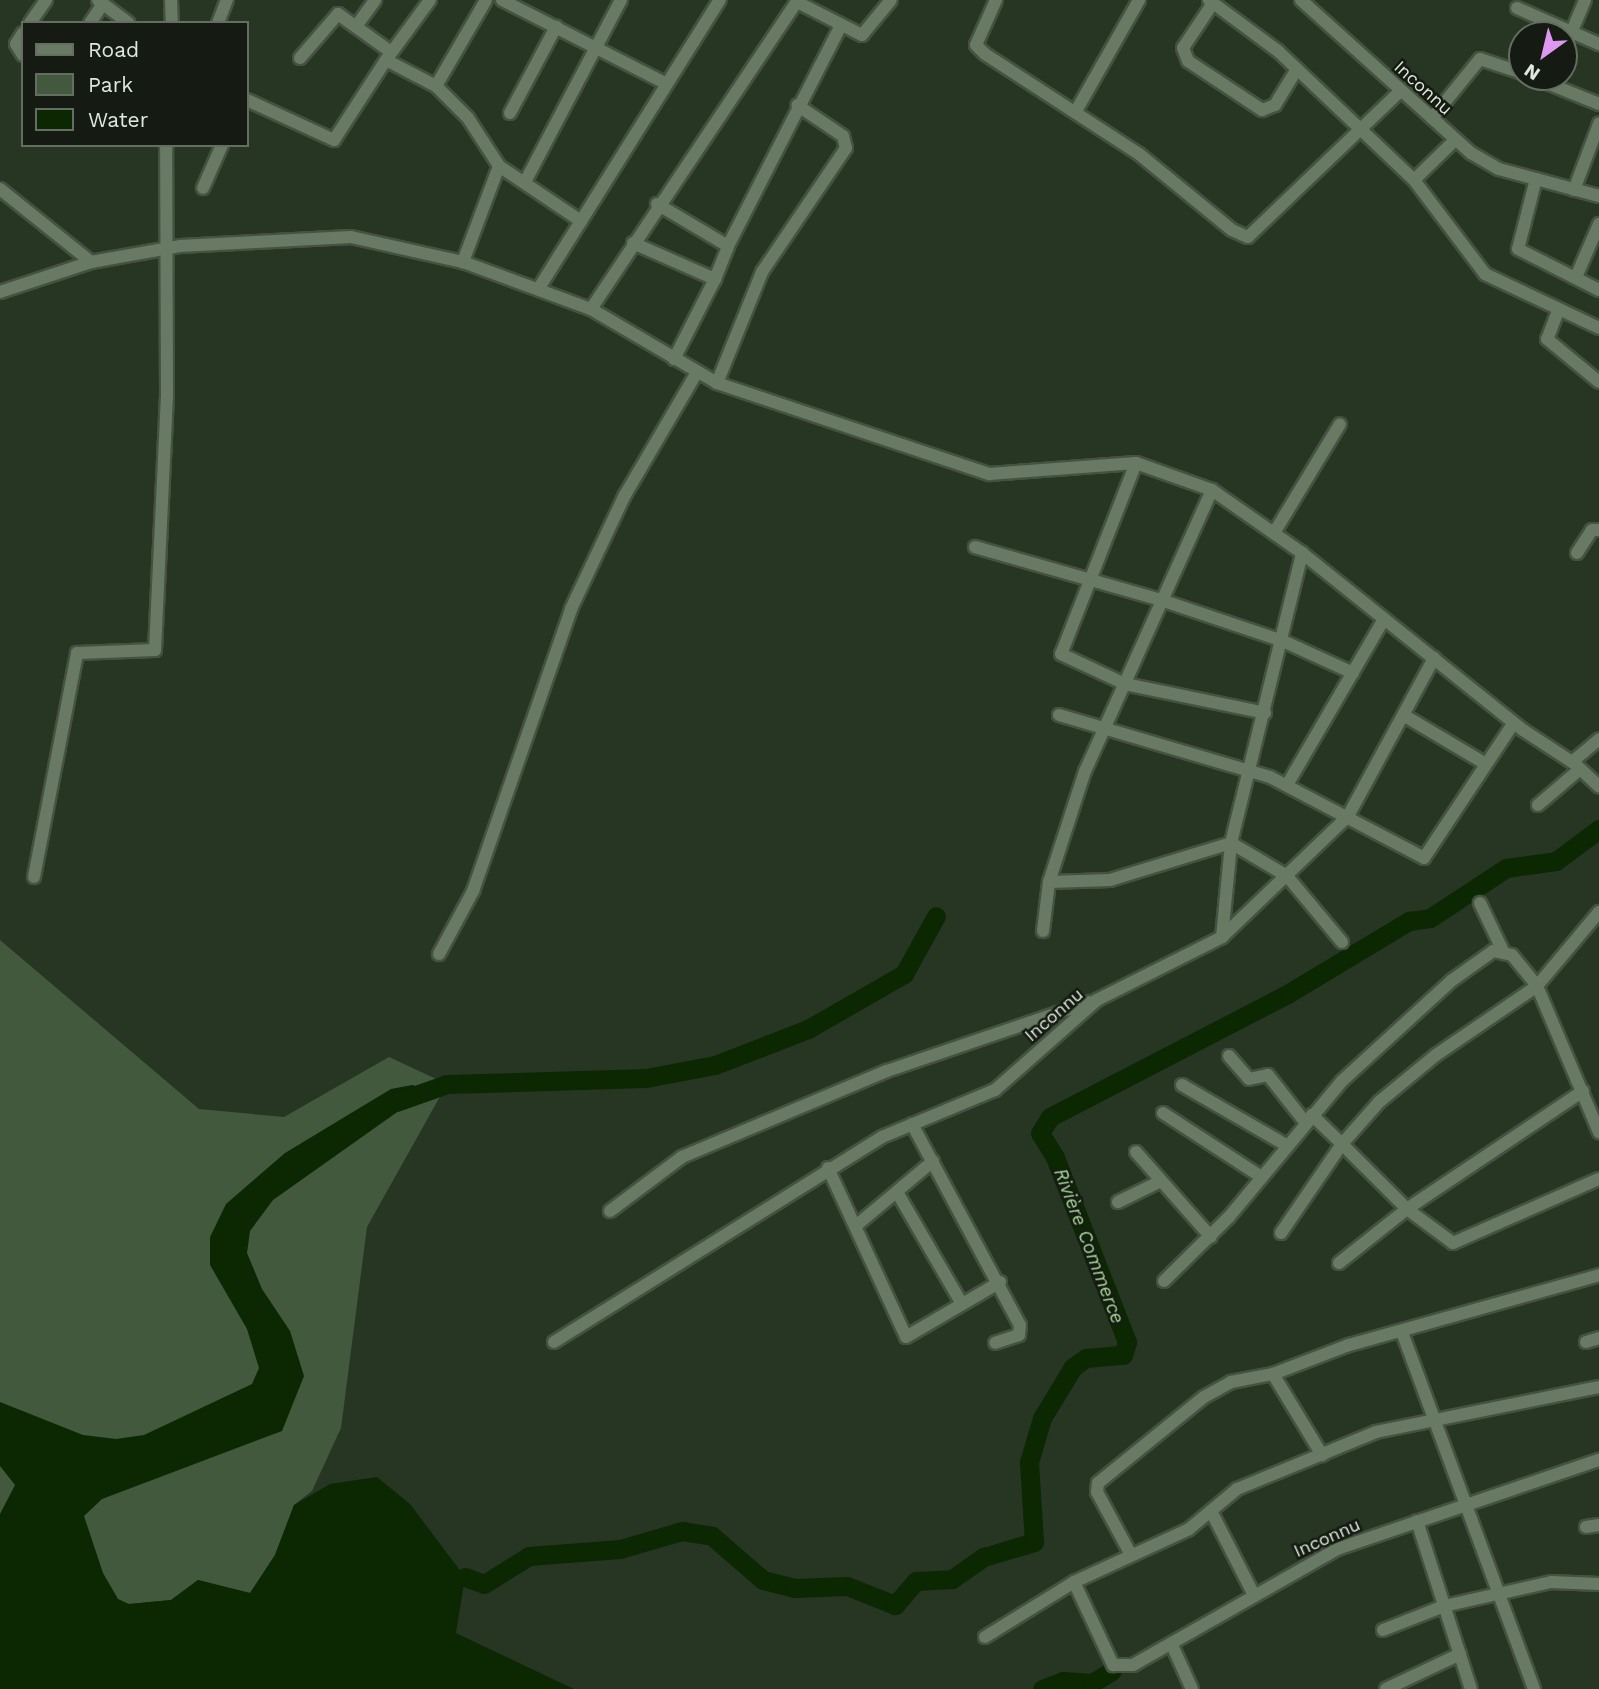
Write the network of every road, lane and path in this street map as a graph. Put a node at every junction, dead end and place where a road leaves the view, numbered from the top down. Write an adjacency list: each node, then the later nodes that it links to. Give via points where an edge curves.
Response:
1 (46, 0): 19 (street)
2 (171, 0): 22 (street)
3 (227, 0): 23 (street)
4 (375, 0): 26 (street)
5 (430, 0): 34 (street)
6 (486, 0): 39 (street)
7 (502, 0): 27 (street)
8 (621, 0): 32 (street)
9 (720, 0): 38 (street)
10 (891, 0): 28 (street, via 862,35)
11 (996, 0): 45 (street, via 976,45)
12 (1139, 0): 45 (street)
13 (1301, 0): 40 (street, Inconnu)
14 (1585, 0): 25 (street)
15 (798, 1): 28 (street); 61 (street)
16 (100, 2): 20 (street); 21 (street)
17 (1211, 2): 37 (street); 37 (street, via 1183,48 1188,61 1262,110 1275,105)
18 (1517, 8): 24 (street)
19 (31, 21)
20 (91, 21)
21 (125, 21)
22 (172, 21)
23 (219, 21)
24 (1547, 21)
25 (1577, 21)
26 (357, 25): 34 (street); 35 (street, via 335,14)
27 (556, 27): 32 (street); 46 (street)
28 (839, 27): 43 (street)
29 (1578, 34): 31 (street)
30 (21, 36): 33 (street, via 16,44)
31 (1599, 44)
32 (598, 47): 38 (street); 56 (street)
33 (21, 52)
34 (389, 56): 39 (street); 44 (street, via 334,140)
35 (299, 58)
36 (1508, 68): 47 (street, via 1480,59)
37 (1297, 69): 49 (street)
38 (667, 84): 62 (street)
39 (436, 86): 53 (street, via 468,118)
40 (1400, 91): 47 (street, Inconnu); 49 (street)
41 (1572, 91): 42 (street)
42 (1599, 104)
43 (797, 105): 65 (street); 80 (street, via 843,136 846,148 762,272)
44 (249, 107)
45 (1076, 111): 49 (street, via 1139,154 1232,230 1248,237)
46 (510, 113)
47 (1432, 118): 50 (street, Inconnu)
48 (1599, 124): 59 (street)
49 (1361, 130): 55 (street)
50 (1455, 140): 54 (street, Inconnu, via 1499,169); 55 (street)
51 (166, 147): 66 (street)
52 (221, 147): 57 (street)
53 (499, 166): 56 (street); 68 (street)
54 (1536, 179): 59 (street, Inconnu); 69 (street, via 1518,249)
55 (1414, 180): 75 (street, via 1485,274)
56 (525, 182): 62 (street)
57 (203, 188)
58 (0, 189): 67 (street)
59 (1574, 190): 60 (street, Inconnu)
60 (1599, 196)
61 (657, 204): 64 (street); 65 (street)
62 (581, 221): 71 (street)
63 (1599, 224): 69 (street)
64 (633, 243): 70 (street); 74 (street)
65 (727, 246): 70 (street)
66 (163, 249): 67 (street); 68 (street, via 351,237); 111 (street, via 167,394 155,650 77,653)
67 (91, 262): 73 (street)
68 (463, 262): 71 (street)
69 (1576, 277): 72 (street)
70 (715, 279): 77 (street)
71 (539, 288): 74 (street)
72 (1599, 290)
73 (0, 292)
74 (591, 309): 77 (street)
75 (1558, 311): 76 (street); 79 (street, via 1547,339)
76 (1599, 328)
77 (674, 359): 78 (street)
78 (696, 374): 80 (street); 119 (street, via 625,495 571,609 472,891)
79 (1599, 382)
80 (717, 383): 82 (street, via 989,474)
81 (1340, 424): 85 (street)
82 (1136, 463): 83 (street); 89 (street)
83 (1212, 489): 85 (street); 90 (street)
84 (1599, 530): 88 (street, via 1592,530)
85 (1274, 533): 87 (street)
86 (975, 547): 89 (street, via 1035,560)
87 (1302, 553): 91 (street); 92 (street)
88 (1577, 553)
89 (1091, 581): 90 (street); 95 (street, via 1061,654)
90 (1161, 600): 92 (street); 95 (street)
91 (1384, 619): 93 (street); 94 (street)
92 (1283, 641): 94 (street); 96 (street)
93 (1434, 658): 98 (street, Inconnu); 99 (street)
94 (1353, 673): 106 (street)
95 (1125, 684): 96 (street); 100 (street)
96 (1265, 713): 104 (street)
97 (1059, 715): 100 (street)
98 (1405, 716): 102 (street); 108 (street, Inconnu)
99 (1513, 724): 102 (street); 103 (street)
100 (1106, 728): 104 (street); 112 (street, via 1069,813)
101 (1599, 739): 103 (street)
102 (1486, 764): 108 (street, via 1423,858)
103 (1576, 765): 105 (street); 107 (street)
104 (1252, 770): 106 (street); 109 (street)
105 (1595, 783)
106 (1287, 785): 108 (street)
107 (1538, 804)
108 (1348, 816): 110 (street, Inconnu)
109 (1231, 843): 110 (street); 112 (street, via 1110,880); 116 (street)
110 (1287, 876): 116 (street, Inconnu); 117 (street)
111 (34, 877)
112 (1049, 882): 115 (street)
113 (1480, 903): 118 (street)
114 (1599, 912): 120 (street)
115 (1043, 931)
116 (1222, 937): 121 (street, Inconnu)
117 (1342, 942)
118 (1502, 949): 120 (street); 126 (street, via 1451,981 1412,1015)
119 (439, 954)
120 (1534, 989): 124 (street); 130 (street, via 1379,1102)
121 (1097, 1000): 127 (street, Inconnu, via 995,1090 957,1111); 140 (street, via 887,1071 682,1157)
122 (1229, 1056): 126 (street, via 1249,1079 1268,1075)
123 (1182, 1085): 129 (street)
124 (1583, 1091): 128 (street); 139 (street)
125 (1163, 1113): 134 (street)
126 (1309, 1119): 129 (street); 130 (street)
127 (912, 1124): 132 (street); 133 (street, Inconnu)
128 (1599, 1132)
129 (1284, 1144): 134 (street)
130 (1342, 1144): 139 (street); 142 (street)
131 (1136, 1153): 136 (street)
132 (933, 1161): 137 (street); 146 (street)
133 (828, 1168): 141 (street); 150 (street, Inconnu)
134 (1260, 1176): 143 (street)
135 (1599, 1179): 139 (street, via 1453,1243)
136 (1161, 1181): 138 (street); 143 (street)
137 (897, 1192): 141 (street); 148 (street)
138 (1118, 1202)
139 (1407, 1209): 144 (street)
140 (610, 1211)
141 (858, 1224): 148 (street, via 906,1337)
142 (1281, 1233)
143 (1211, 1237): 147 (street)
144 (1339, 1262)
145 (1599, 1275): 149 (street)
146 (1000, 1282): 148 (street); 151 (street, via 1019,1335)
147 (1164, 1282)
148 (962, 1304)
149 (1402, 1332): 152 (street); 154 (street)
150 (554, 1342)
151 (995, 1343)
152 (1273, 1374): 155 (street); 160 (street, via 1231,1382 1205,1397 1098,1483 1097,1492)
153 (1599, 1387): 154 (street)
154 (1437, 1420): 155 (street, via 1376,1432); 157 (street)
155 (1322, 1455): 158 (street, via 1237,1489)
156 (1599, 1460): 157 (street, Inconnu)
157 (1469, 1504): 159 (street, Inconnu); 164 (street)
158 (1211, 1511): 160 (street, via 1189,1529); 163 (street)
159 (1418, 1521): 163 (street, Inconnu, via 1337,1549); 165 (street)
160 (1130, 1553): 161 (street)
161 (1074, 1582): 167 (street); 168 (street, Inconnu, via 1113,1665 1133,1665)
162 (1599, 1584): 164 (street, via 1551,1582)
163 (1253, 1593): 168 (street, Inconnu)
164 (1498, 1596): 165 (street); 173 (street)
165 (1444, 1606): 166 (street); 169 (street)
166 (1383, 1630)
167 (985, 1637)
168 (1172, 1645): 170 (street)
169 (1460, 1654): 171 (street); 172 (street)
170 (1192, 1689)
171 (1386, 1689)
172 (1471, 1689)
173 (1534, 1689)

